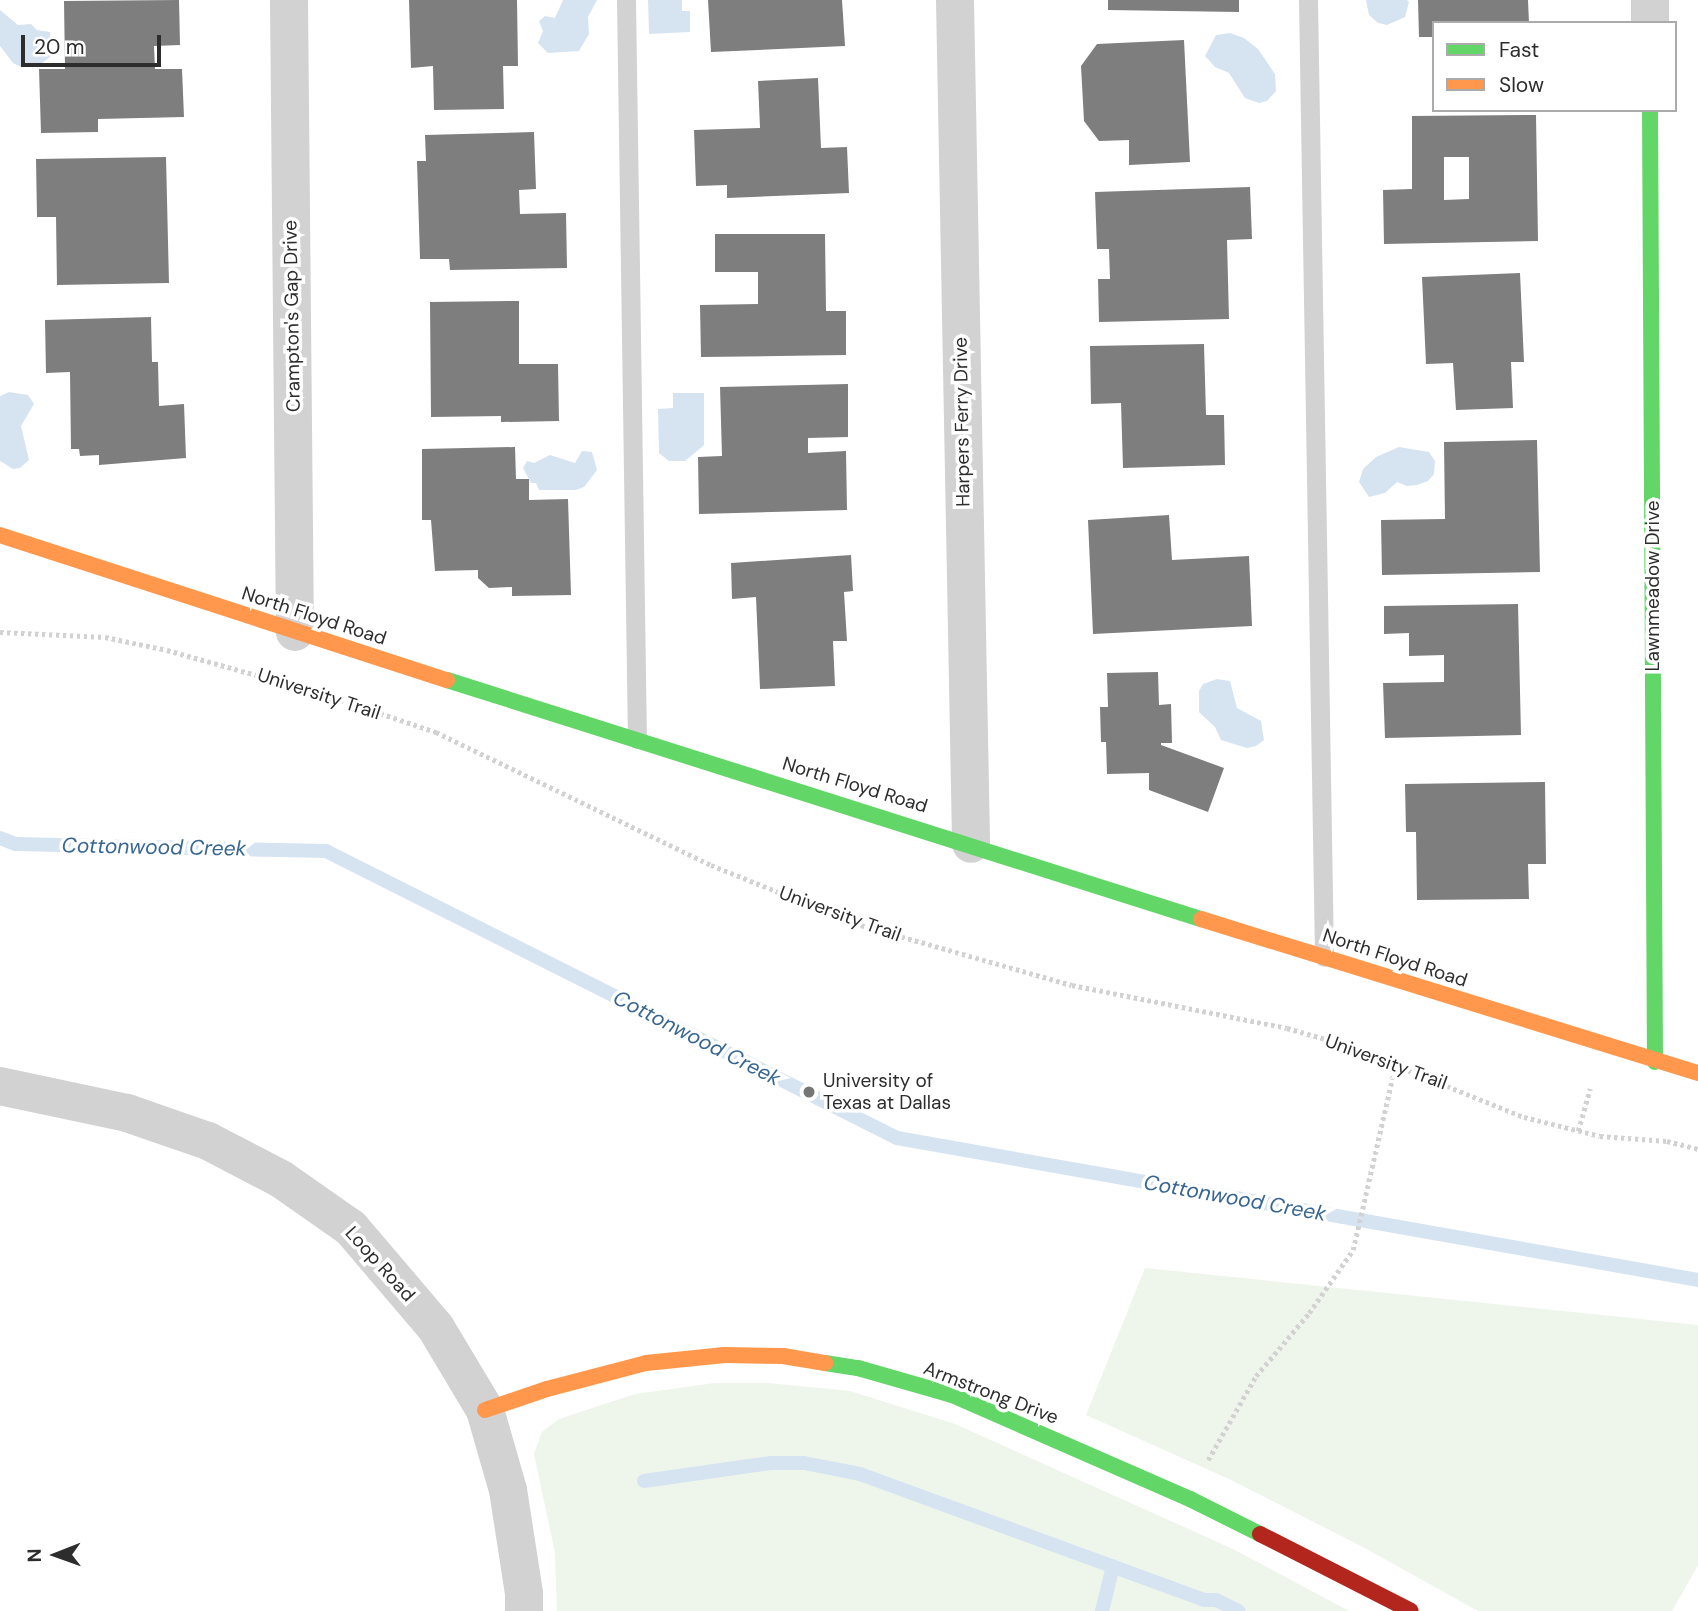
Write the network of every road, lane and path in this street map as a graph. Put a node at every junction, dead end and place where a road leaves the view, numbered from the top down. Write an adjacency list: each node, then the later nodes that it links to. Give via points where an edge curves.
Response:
1 (289, 0): 10 (street, Crampton's Gap Drive)
2 (626, 0): 11 (lane)
3 (955, 0): 12 (street, Harpers Ferry Drive)
4 (1308, 0): 13 (lane)
5 (1650, 0): 6 (street)
6 (1650, 21)
7 (1650, 112): 14 (street, Lawnmeadow Drive)
8 (0, 535): 10 (street, North Floyd Road)
9 (0, 632): 15 (path, University Trail, via 105,637 314,691 436,732 699,859 861,925 1072,985 1287,1028)
10 (296, 632): 11 (street, North Floyd Road)
11 (637, 739): 12 (street, North Floyd Road)
12 (971, 844): 13 (street, North Floyd Road)
13 (1324, 957): 14 (street, North Floyd Road)
14 (1655, 1062): 16 (street, North Floyd Road)
15 (1396, 1063): 19 (path, University Trail, via 1524,1117); 22 (path, via 1353,1250 1309,1313 1256,1376)
16 (1698, 1073)
17 (0, 1086): 21 (street, Loop Road, via 127,1114 208,1141 281,1179 351,1228 436,1328)
18 (1590, 1088): 19 (path)
19 (1577, 1131): 20 (path, University Trail)
20 (1698, 1149)
21 (485, 1410): 22 (street, Armstrong Drive, via 646,1363 725,1355 783,1356 858,1368 952,1395); 23 (street, Loop Road, via 508,1490)
22 (1190, 1499): 24 (street, Armstrong Drive)
23 (524, 1611)
24 (1411, 1611)

